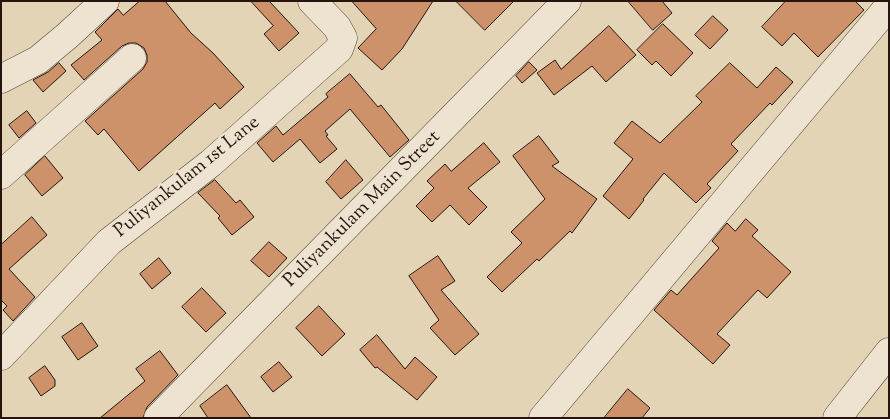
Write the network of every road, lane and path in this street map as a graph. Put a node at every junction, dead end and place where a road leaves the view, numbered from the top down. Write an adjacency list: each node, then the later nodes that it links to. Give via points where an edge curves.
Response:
1 (105, 1): 6 (street, via 38,60)
2 (312, 1): 9 (street, Puliyankulam 1st Lane, via 337,26 343,38 340,49 211,163 109,242)
3 (567, 1): 10 (street, Puliyankulam Main Street)
4 (889, 6): 11 (street)
5 (132, 58): 7 (street)
6 (1, 79)
7 (1, 175)
8 (889, 352): 12 (street)
9 (1, 356)
10 (158, 418)
11 (543, 418)
12 (837, 418)

